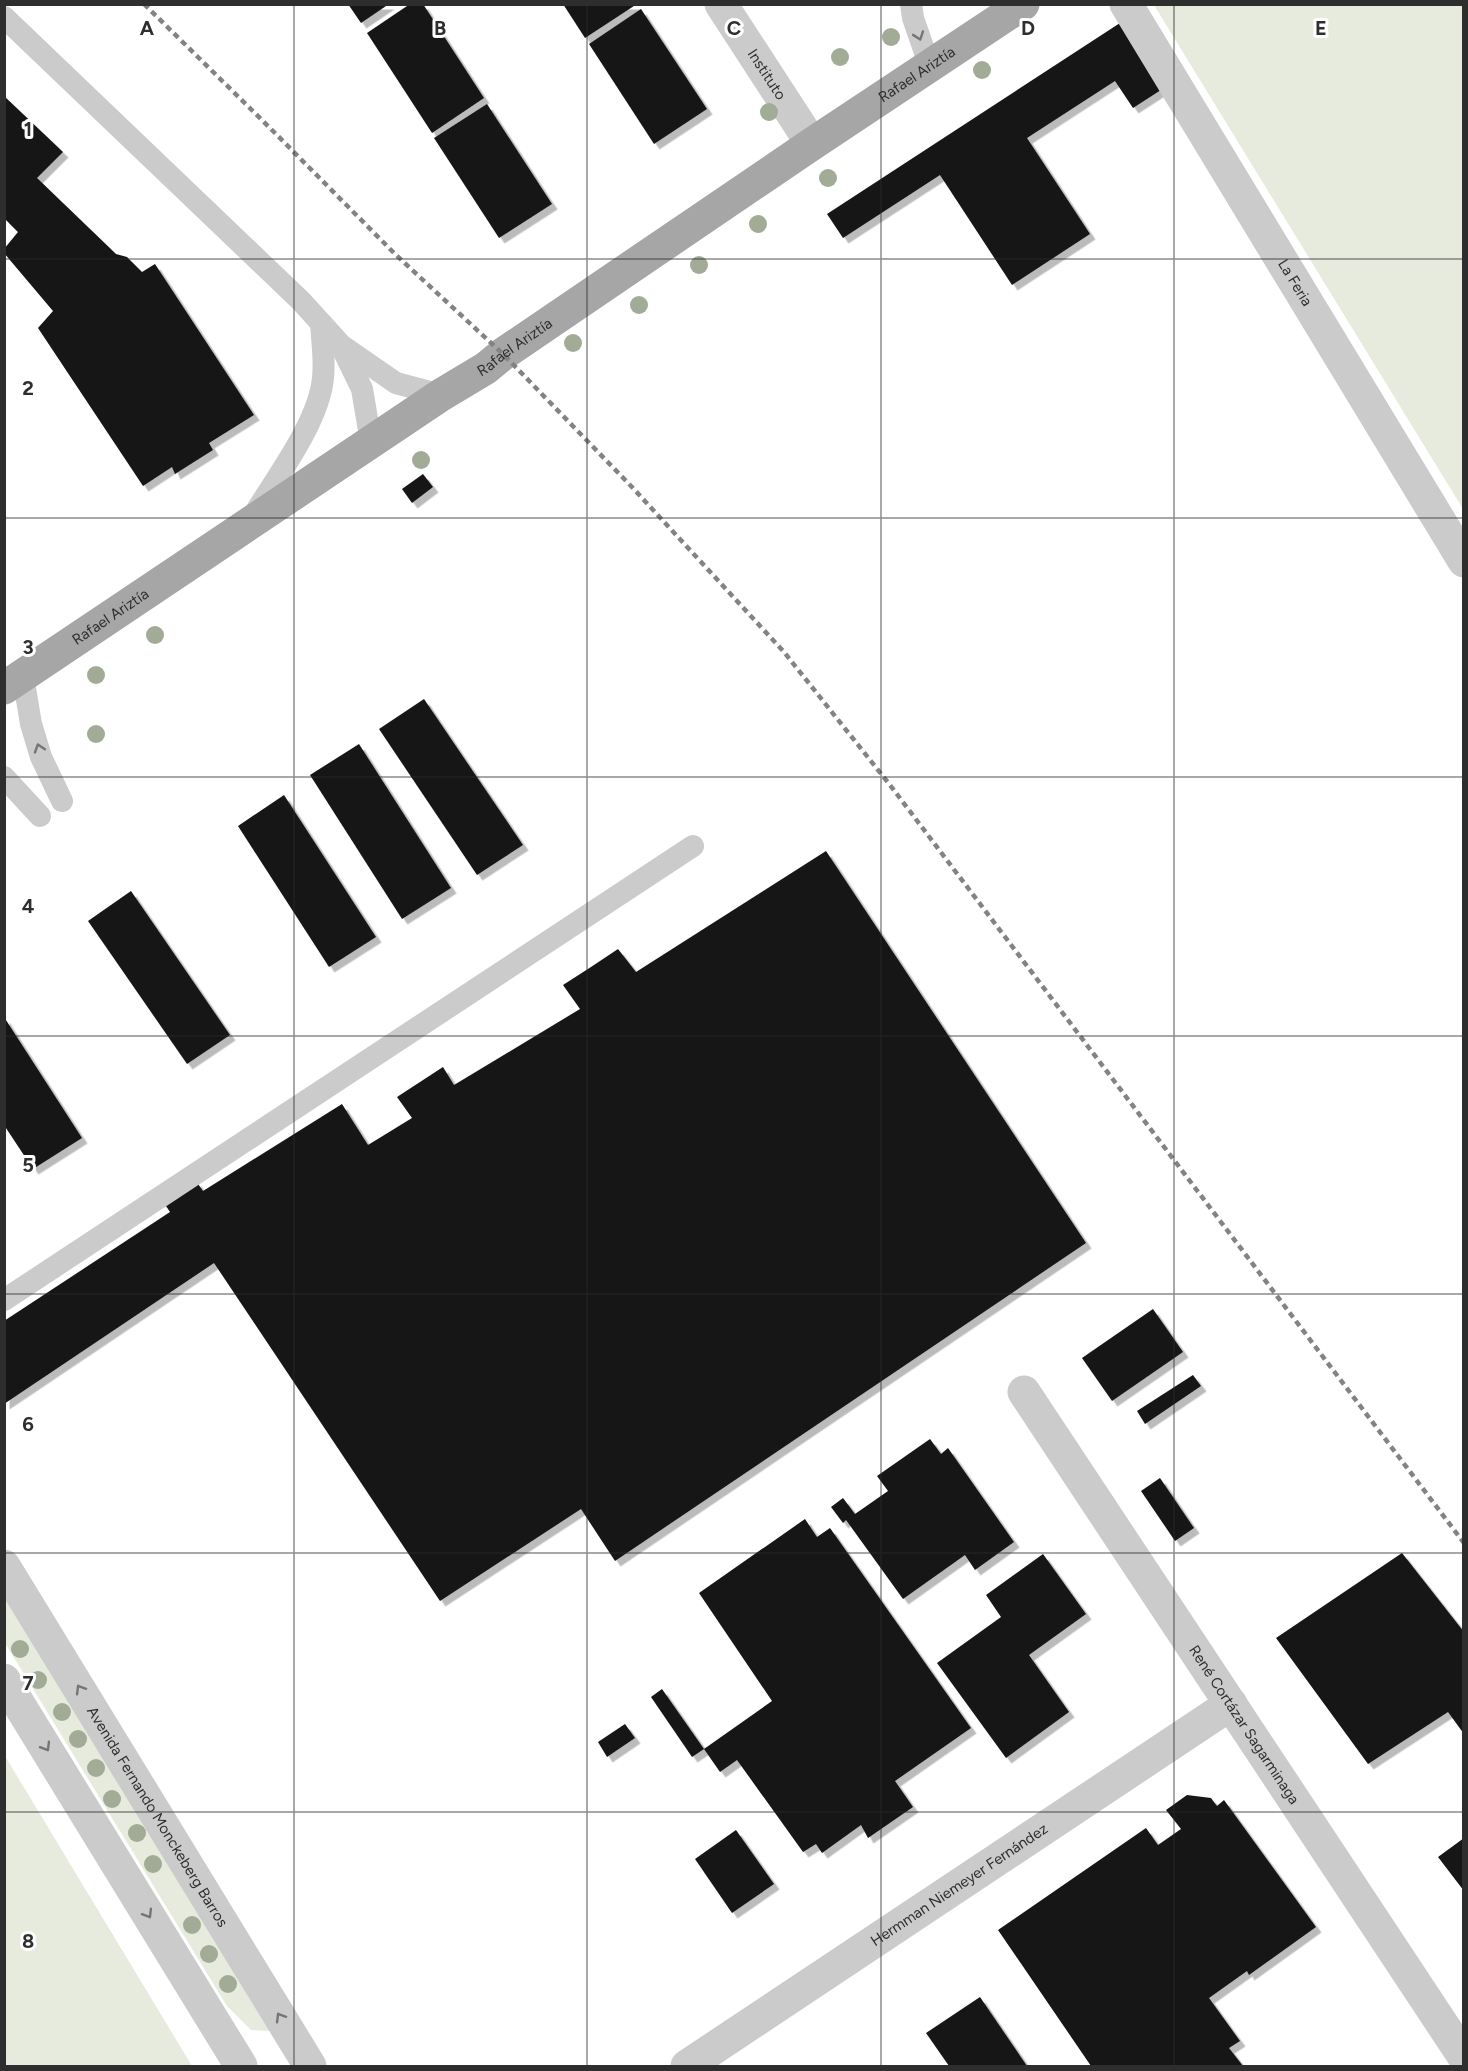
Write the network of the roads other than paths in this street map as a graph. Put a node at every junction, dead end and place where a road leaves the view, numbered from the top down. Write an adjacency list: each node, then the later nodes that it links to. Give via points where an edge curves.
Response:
1 (720, 4): 7 (street, Instituto)
2 (911, 4): 6 (lane, one-way to 6)
3 (1023, 4): 6 (main road, Rafael Ariztía)
4 (1126, 4): 13 (street, La Feria)
5 (4, 17): 8 (lane)
6 (930, 67): 7 (main road, Rafael Ariztía)
7 (812, 144): 10 (main road, Rafael Ariztía)
8 (321, 323): 9 (lane); 12 (lane, via 323,378 317,406)
9 (341, 345): 10 (lane, via 396,382); 11 (lane, via 362,389)
10 (441, 395): 11 (main road, Rafael Ariztía)
11 (371, 442): 12 (main road, Rafael Ariztía)
12 (247, 525): 14 (main road, Rafael Ariztía)
13 (1464, 561)
14 (14, 682): 16 (lane, one-way to 14, via 41,757)
15 (4, 777): 17 (lane)
16 (62, 801)
17 (40, 816)
18 (693, 846): 19 (lane)
19 (4, 1300)
20 (1024, 1392): 23 (street, René Cortázar Sagarminaga)
21 (4, 1566): 26 (street, Avenida Fernando Monckeberg Barros, one-way to 21)
22 (4, 1680): 25 (street, one-way to 25)
23 (1231, 1704): 24 (street, René Cortázar Sagarminaga); 27 (street, Hermman Niemeyer Fernández)
24 (1464, 2057)
25 (241, 2067)
26 (310, 2067)
27 (687, 2067)

